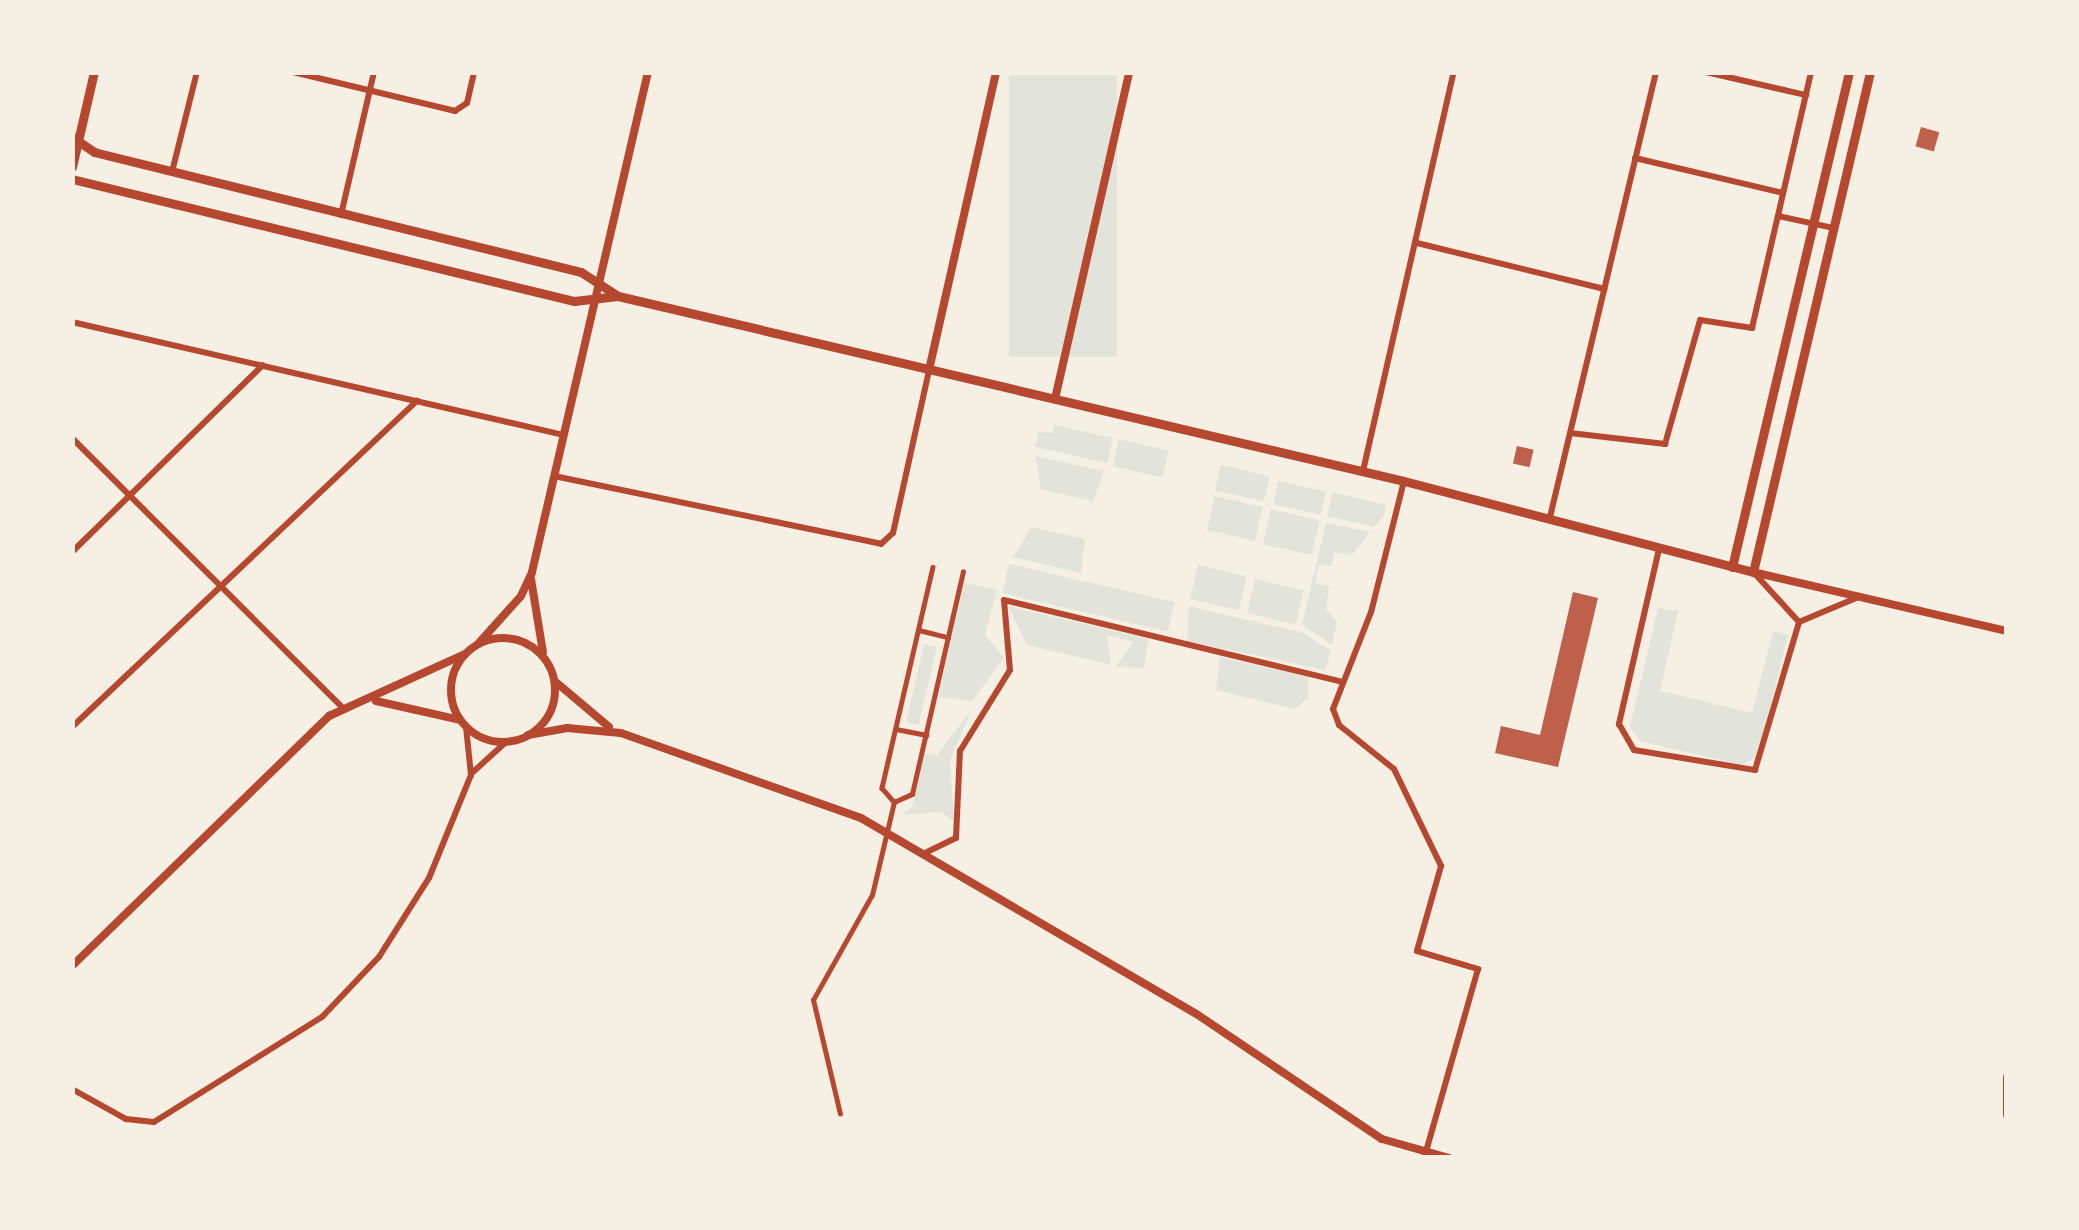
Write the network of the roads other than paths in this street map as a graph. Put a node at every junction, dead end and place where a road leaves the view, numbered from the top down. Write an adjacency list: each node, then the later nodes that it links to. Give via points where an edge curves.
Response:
1 (94, 72): 17 (main road)
2 (197, 72): 20 (street)
3 (293, 72): 15 (street)
4 (374, 72): 15 (street)
5 (474, 72): 15 (street, via 467,103 454,111)
6 (648, 72): 28 (street)
7 (996, 72): 34 (street)
8 (1129, 72): 35 (street)
9 (1454, 72): 27 (street)
10 (1656, 72): 18 (street)
11 (1706, 72): 16 (street)
12 (1811, 72): 16 (street)
13 (1849, 72): 25 (main road)
14 (1870, 72): 26 (main road)
15 (370, 90): 23 (street)
16 (1806, 95): 22 (street)
17 (74, 142): 19 (main road); 20 (main road)
18 (1635, 158): 22 (street); 29 (street)
19 (72, 167)
20 (172, 172): 23 (main road)
21 (72, 179): 31 (main road, via 574,301)
22 (1783, 193): 24 (street)
23 (341, 215): 28 (main road, via 581,272)
24 (1778, 217): 25 (street); 37 (street, via 1752,328 1700,320 1671,440 1647,448)
25 (1814, 224): 26 (street); 48 (main road)
26 (1833, 228): 51 (main road)
27 (1417, 243): 29 (street); 40 (street)
28 (600, 284): 30 (main road); 31 (street)
29 (1604, 290): 37 (street)
30 (618, 296): 31 (main road); 34 (main road)
31 (597, 298): 38 (street)
32 (72, 322): 33 (street)
33 (263, 365): 36 (street); 43 (street)
34 (929, 370): 35 (main road); 41 (street, via 893,533 881,544)
35 (1055, 400): 40 (main road)
36 (417, 401): 38 (street); 52 (street)
37 (1570, 434): 44 (street)
38 (565, 436): 41 (street)
39 (72, 438): 43 (street)
40 (1364, 471): 42 (main road)
41 (554, 476): 49 (street)
42 (1404, 481): 44 (main road); 62 (street, via 1371,612)
43 (130, 495): 46 (street); 52 (street)
44 (1550, 517): 45 (main road)
45 (1659, 549): 48 (main road); 54 (street, via 1619,724 1634,750 1755,770)
46 (72, 552)
47 (933, 567): 55 (street)
48 (1732, 567): 51 (main road)
49 (532, 572): 58 (street); 60 (street, via 532,617)
50 (963, 572): 57 (street)
51 (1754, 572): 53 (street); 54 (street)
52 (221, 584): 64 (street); 66 (street)
53 (1856, 598): 54 (street); 56 (street)
54 (1798, 622)
55 (919, 630): 57 (street); 67 (street)
56 (2007, 631)
57 (948, 637): 70 (street)
58 (478, 644): 59 (street); 60 (street, via 510,638)
59 (465, 654): 63 (street); 65 (street, via 451,688)
60 (546, 660): 61 (street)
61 (554, 678): 68 (street, via 575,705); 69 (street, via 550,711)
62 (1340, 681): 74 (street, via 1004,600 1010,670 960,751 956,838); 82 (street, via 1333,710 1339,725 1394,769 1442,869 1417,951 1478,969)
63 (375, 700): 64 (street); 65 (street)
64 (343, 708): 76 (street)
65 (464, 724): 71 (street); 72 (street)
66 (72, 727)
67 (896, 729): 70 (street); 73 (street, via 882,788)
68 (621, 734): 69 (street, via 567,728); 74 (street, via 824,803)
69 (528, 735): 71 (street)
70 (926, 735): 73 (street, via 912,794)
71 (506, 742): 72 (street)
72 (471, 775): 79 (street, via 429,878 379,957 322,1017 224,1086 154,1122 126,1119)
73 (894, 804): 80 (street, via 872,895 813,1000)
74 (927, 853): 82 (street, via 1195,1013 1382,1138)
75 (72, 949): 76 (street)
76 (82, 959): 77 (street)
77 (72, 966)
78 (2007, 1077): 81 (street)
79 (72, 1089)
80 (840, 1114)
81 (2007, 1115)
82 (1425, 1155): 83 (street)
83 (1449, 1158)

